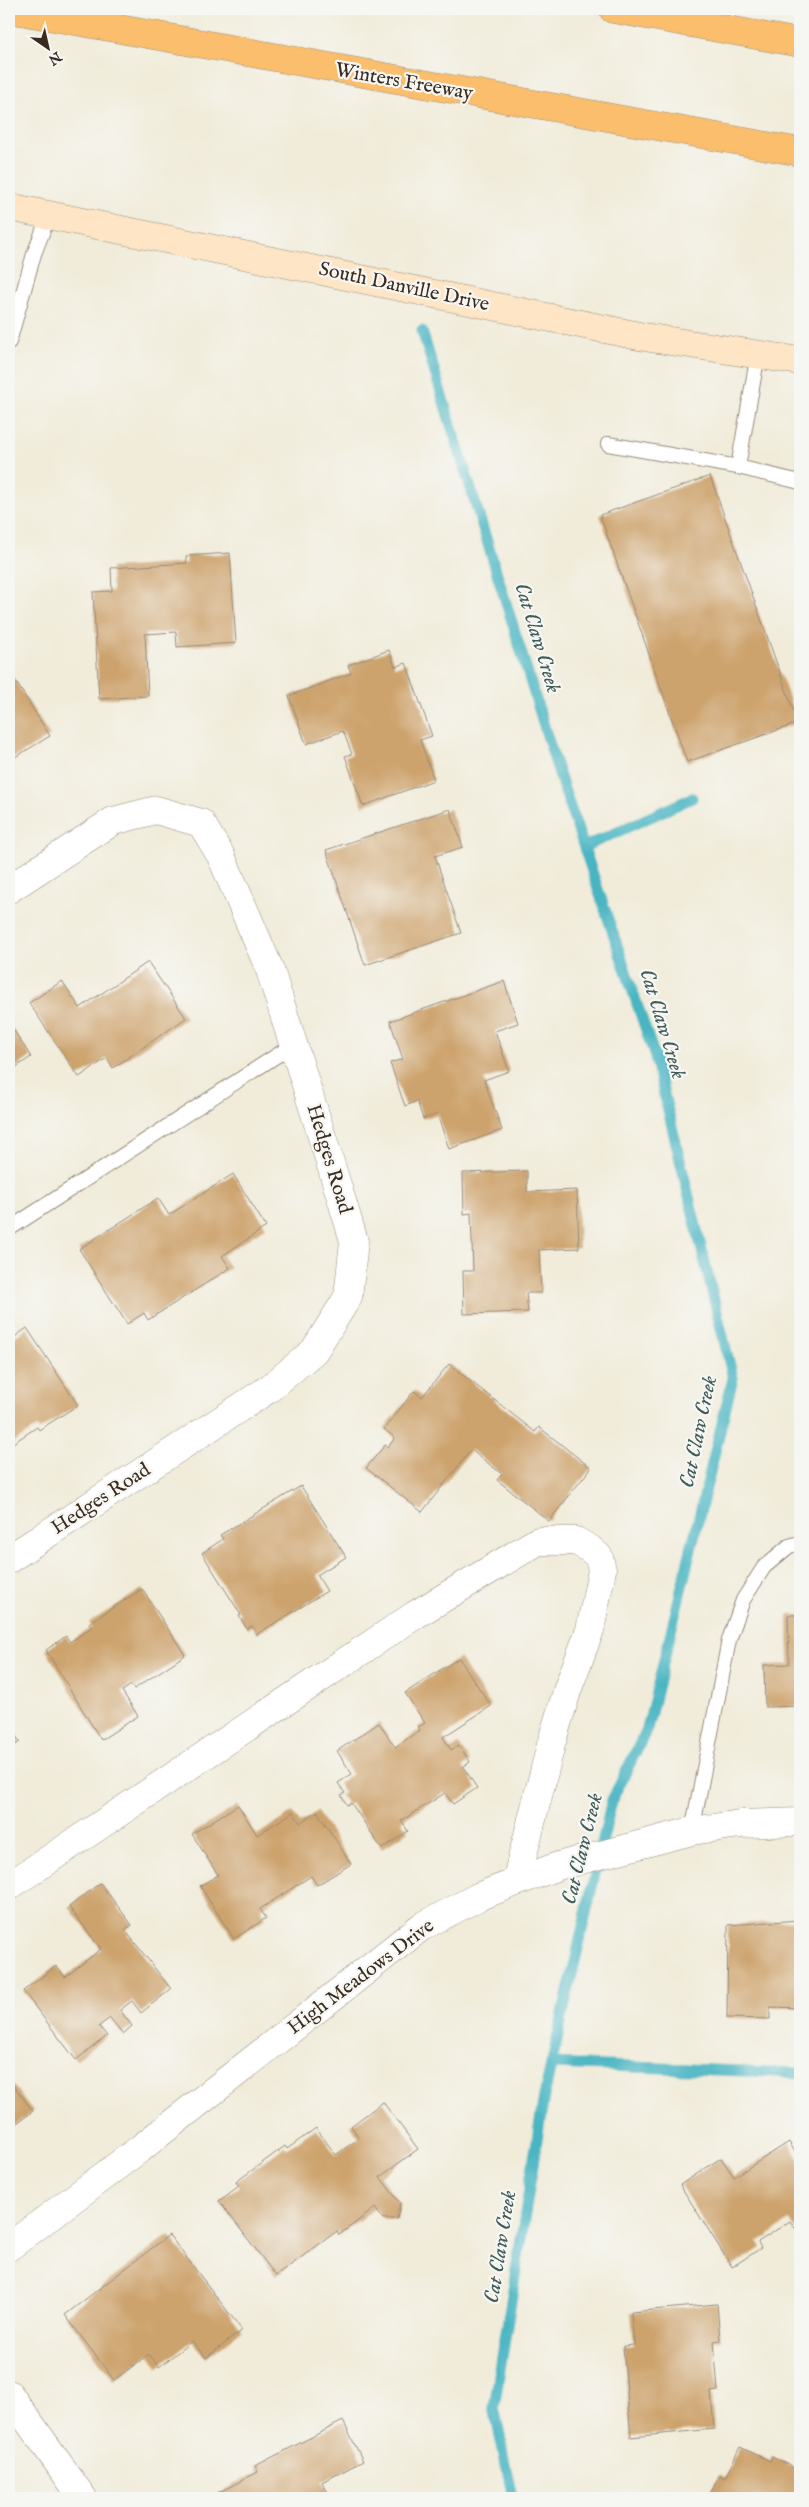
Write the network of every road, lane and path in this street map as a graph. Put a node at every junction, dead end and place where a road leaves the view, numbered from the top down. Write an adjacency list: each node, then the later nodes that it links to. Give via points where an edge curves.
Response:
1 (613, 9): 4 (highway)
2 (695, 9): 4 (highway)
3 (9, 10): 5 (highway, Winters Freeway)
4 (800, 41)
5 (800, 152)
6 (9, 206): 7 (main road, South Danville Drive)
7 (48, 215): 8 (lane); 9 (main road, South Danville Drive, via 644,337)
8 (9, 342)
9 (758, 354): 10 (main road, South Danville Drive); 12 (lane)
10 (800, 361)
11 (608, 444): 12 (lane)
12 (738, 467): 13 (lane)
13 (800, 482)
14 (9, 889): 15 (street, Hedges Road, via 113,821 156,810 201,823 222,856 266,962)
15 (293, 1045): 16 (lane); 18 (street, Hedges Road, via 354,1241 348,1298 314,1351 270,1388)
16 (9, 1229)
17 (800, 1543): 20 (lane, via 788,1546 764,1567 743,1600 729,1640)
18 (9, 1559)
19 (800, 1822): 20 (street, High Meadows Drive, via 740,1824)
20 (692, 1832): 21 (street, High Meadows Drive, via 558,1866)
21 (516, 1882): 22 (street, via 553,1737 590,1630 602,1570 599,1557 576,1541 538,1541 415,1615); 23 (street, High Meadows Drive, via 480,1896 421,1927 141,2148)
22 (9, 1886)
23 (9, 2247)
24 (9, 2394): 25 (street)
25 (83, 2498)

